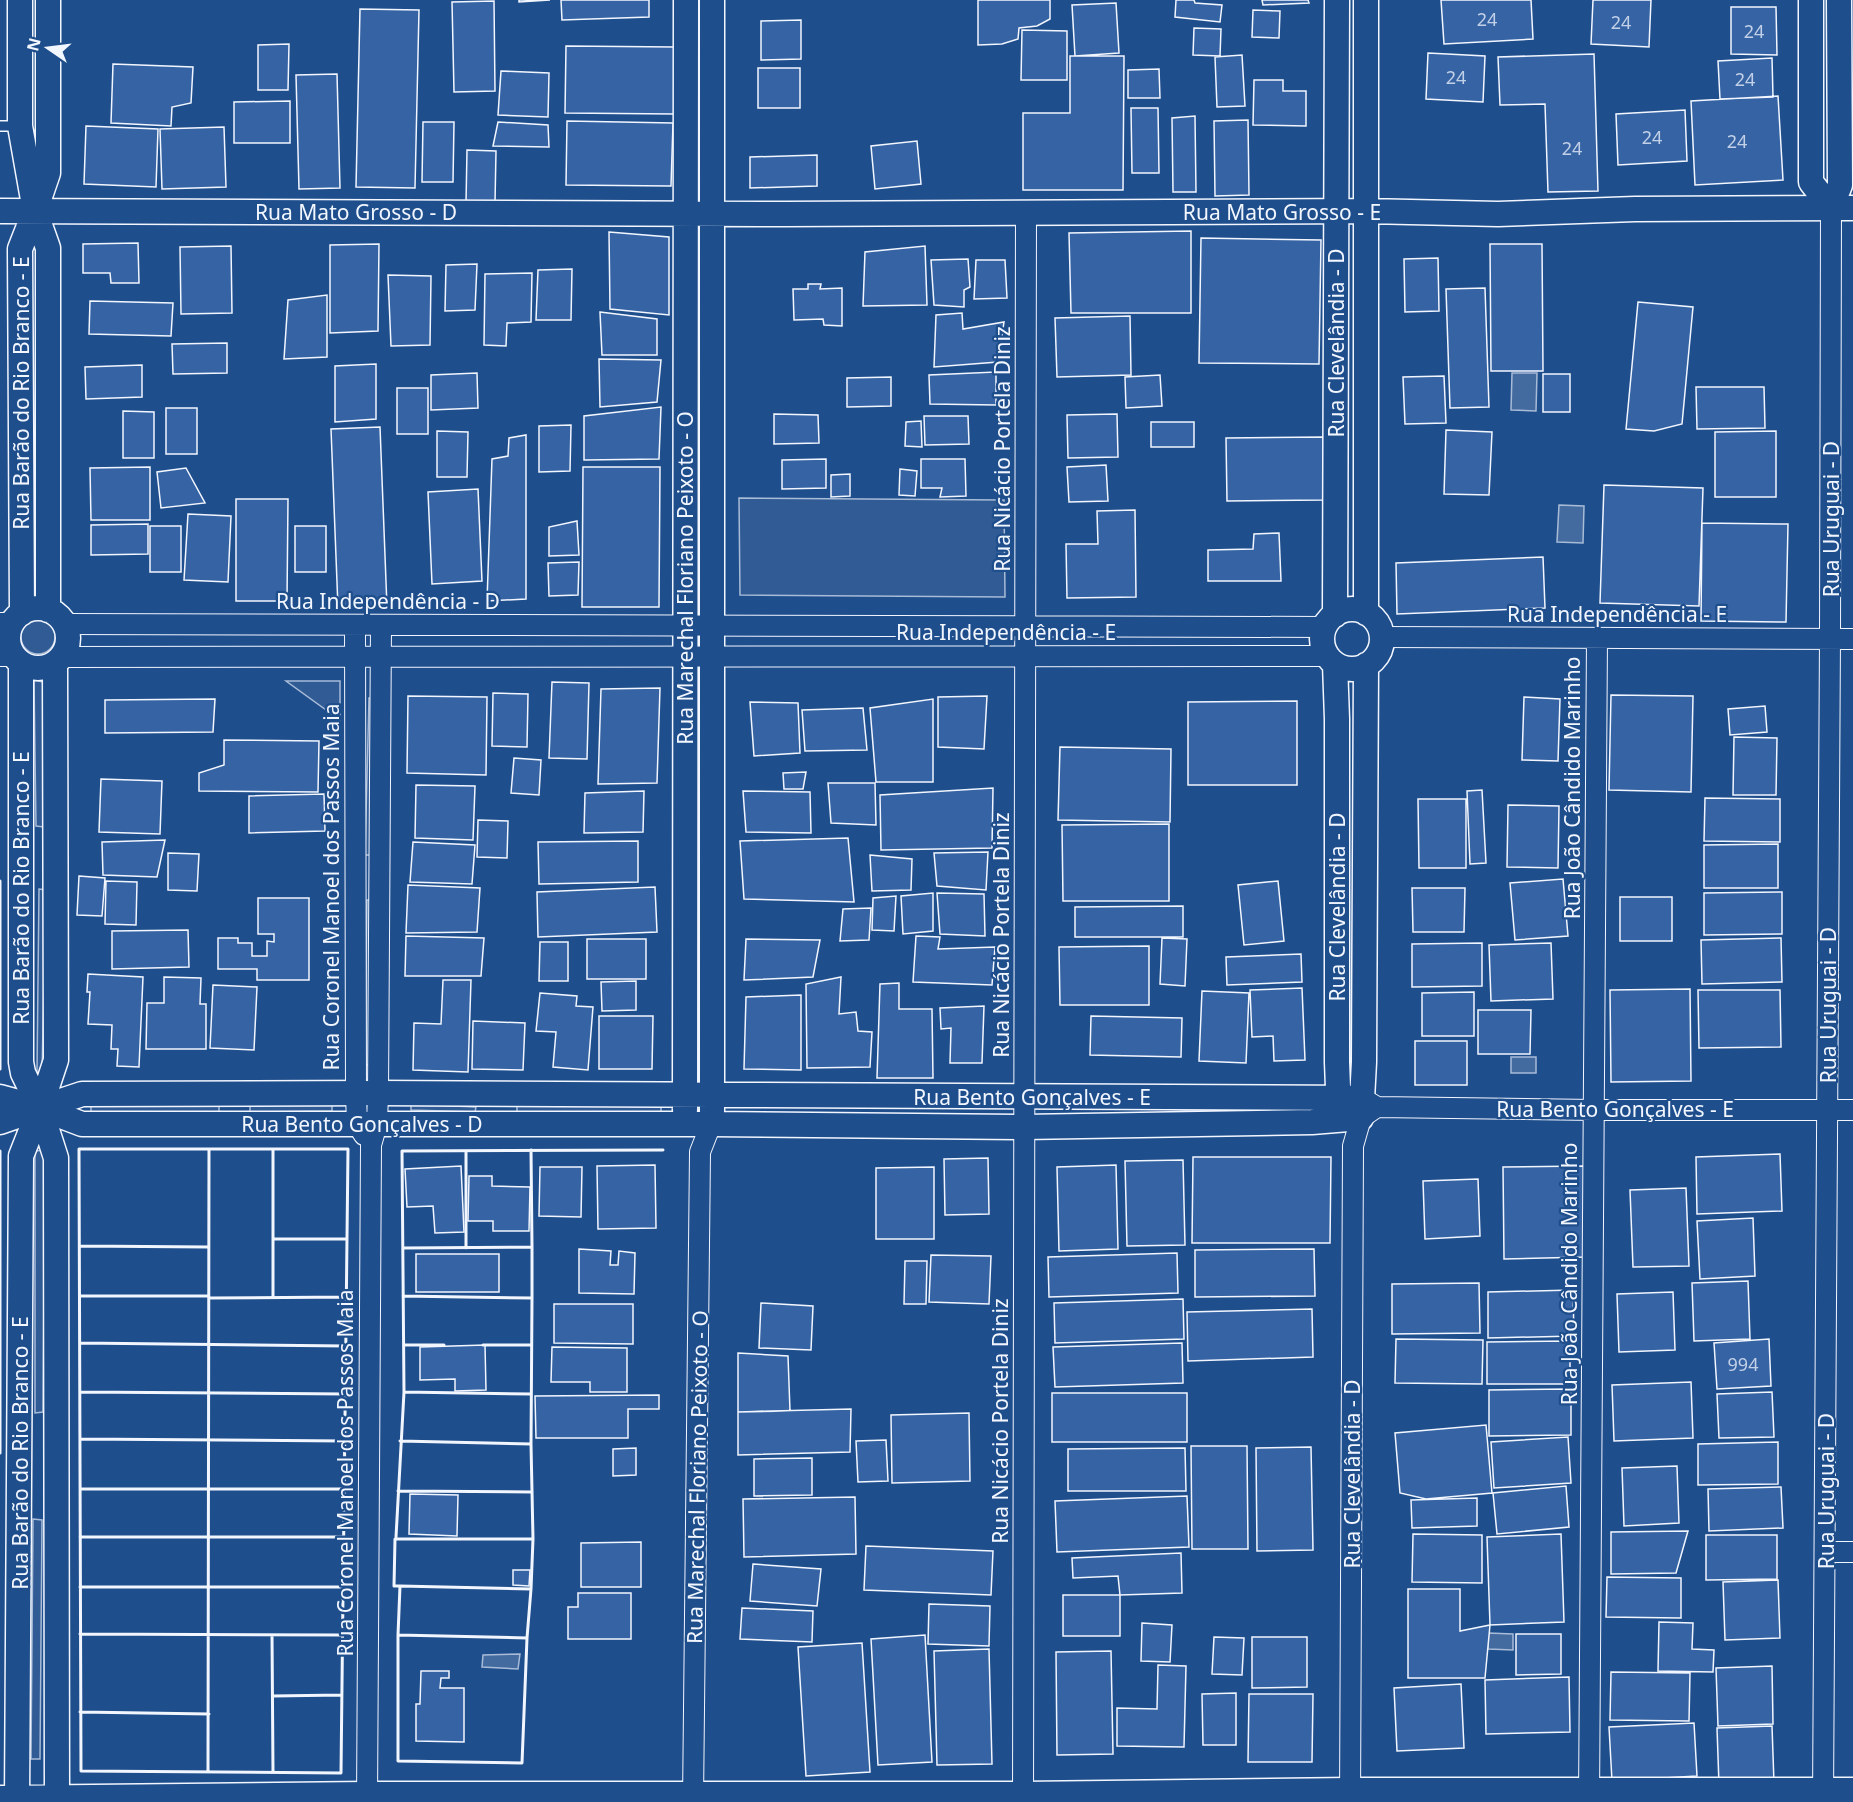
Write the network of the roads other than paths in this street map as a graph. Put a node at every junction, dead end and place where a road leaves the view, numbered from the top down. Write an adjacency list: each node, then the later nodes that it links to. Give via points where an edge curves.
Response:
1 (686, 0): 15 (street, Rua Marechal Floriano Peixoto - O)
2 (712, 0): 16 (street, Rua Marechal Floriano Peixoto - O)
3 (1337, 0): 13 (street, Rua Clevelândia - D)
4 (1366, 0): 14 (street, Rua Clevelândia - D)
5 (1811, 0): 10 (street, via 1811,182)
6 (1839, 0): 10 (street, Rua Uruguai - D)
7 (20, 6): 8 (street); 9 (street, Rua Barão do Rio Branco - E)
8 (48, 6): 12 (street, Rua Barão do Rio Branco - E, via 48,173)
9 (10, 126): 12 (street, Rua Barão do Rio Branco - E)
10 (1842, 208): 14 (street, Rua Mato Grosso - E, via 1498,214); 36 (street, Rua Uruguai - D)
11 (0, 211): 12 (street, Rua Mato Grosso - D)
12 (35, 211): 15 (street, Rua Mato Grosso - D); 18 (street, Rua Barão do Rio Branco - E, via 48,248); 19 (street, Rua Barão do Rio Branco - E, via 20,249)
13 (1337, 211): 14 (street, Rua Mato Grosso - E); 17 (street, Rua Mato Grosso - E); 20 (street, Rua Clevelândia - D)
14 (1366, 211): 21 (street, Rua Clevelândia - D)
15 (686, 213): 16 (street, Rua Mato Grosso - D); 30 (street, Rua Marechal Floriano Peixoto - O)
16 (712, 213): 17 (street, Rua Mato Grosso - E); 31 (street, Rua Marechal Floriano Peixoto - O)
17 (1026, 213): 32 (street, Rua Nicácio Portela Diniz)
18 (48, 429): 19 (street); 23 (street, Rua Barão do Rio Branco - E)
19 (20, 430): 24 (street, Rua Barão do Rio Branco - E)
20 (1336, 460): 21 (street); 25 (street, Rua Clevelândia - D)
21 (1366, 461): 22 (street, Rua Clevelândia - D)
22 (1366, 613): 25 (street, via 1350,609); 34 (street, via 1377,623)
23 (56, 617): 24 (street, via 37,608); 26 (street, Rua Independência - D); 47 (street, via 68,637)
24 (11, 620): 46 (street, via 7,640)
25 (1330, 621): 33 (street, Rua Independência - E); 48 (street, via 1322,639)
26 (189, 624): 27 (street, Rua Independência - D); 41 (street)
27 (355, 625): 28 (street, Rua Independência - D); 42 (street, Rua Coronel Manoel dos Passos Maia)
28 (381, 625): 29 (street, Rua Independência - D); 43 (street, Rua Coronel Manoel dos Passos Maia)
29 (486, 625): 30 (street, Rua Independência - D); 38 (street)
30 (685, 625): 31 (street, Rua Independência - D); 39 (street, Rua Marechal Floriano Peixoto - O)
31 (712, 625): 32 (street, Rua Independência - E); 40 (street, Rua Marechal Floriano Peixoto - O)
32 (1025, 626): 33 (street, Rua Independência - E); 44 (street, Rua Nicácio Portela Diniz)
33 (1152, 626): 45 (street)
34 (1381, 638): 35 (street, Rua Independência - E); 49 (street, via 1379,651)
35 (1597, 638): 36 (street, Rua Independência - E); 65 (street, Rua João Cândido Marinho)
36 (1830, 638): 37 (street, Rua Independência - E); 66 (street, Rua Uruguai - D)
37 (1853, 639)
38 (487, 655): 39 (street); 43 (street)
39 (685, 655): 40 (street, Rua Independência - E); 54 (street, Rua Marechal Floriano Peixoto - O)
40 (712, 655): 44 (street, Rua Independência - E); 55 (street, Rua Marechal Floriano Peixoto - O)
41 (189, 656): 42 (street); 47 (street)
42 (355, 656): 43 (street); 53 (street, Rua Coronel Manoel dos Passos Maia)
43 (381, 656): 52 (street, Rua Coronel Manoel dos Passos Maia)
44 (1025, 656): 45 (street, Rua Independência - E); 62 (street, Rua Nicácio Portela Diniz)
45 (1152, 656): 48 (street, Rua Independência - E)
46 (11, 659): 47 (street, via 34,669 49,667); 50 (street, Rua Barão do Rio Branco - E)
47 (59, 660): 51 (street, Rua Barão do Rio Branco - E)
48 (1331, 660): 49 (street, via 1350,669); 64 (street, Rua Clevelândia - D, via 1337,719 1336,1062)
49 (1366, 665): 64 (street, Rua Clevelândia - D, via 1364,1051)
50 (21, 854): 51 (street); 63 (street, Rua Barão do Rio Branco - E, via 21,1062 22,1073)
51 (56, 855): 63 (street, Rua Barão do Rio Branco - E, via 56,1060)
52 (379, 868): 53 (street); 56 (street, Rua Coronel Manoel dos Passos Maia)
53 (355, 869): 56 (street, Rua Coronel Manoel dos Passos Maia)
54 (685, 876): 55 (street); 60 (street, Rua Marechal Floriano Peixoto - O)
55 (712, 877): 61 (street, Rua Marechal Floriano Peixoto - O)
56 (367, 1093): 57 (street, Rua Bento Gonçalves - D); 58 (street, Rua Bento Gonçalves - D); 74 (street, Rua Coronel Manoel dos Passos Maia)
57 (229, 1094): 63 (street, Rua Bento Gonçalves - D, via 82,1094); 69 (street)
58 (492, 1094): 60 (street, Rua Bento Gonçalves - D); 72 (street)
59 (0, 1096): 63 (street, Rua Bento Gonçalves - D)
60 (684, 1096): 61 (street, Rua Bento Gonçalves - E); 70 (street, Rua Marechal Floriano Peixoto - O)
61 (712, 1096): 62 (street, Rua Bento Gonçalves - E); 71 (street, Rua Marechal Floriano Peixoto - O)
62 (1024, 1096): 64 (street, Rua Bento Gonçalves - E); 73 (street, Rua Nicácio Portela Diniz)
63 (40, 1108): 68 (street, Rua Bento Gonçalves - D); 69 (street, Rua Bento Gonçalves - D, via 82,1124); 76 (street, Rua Barão do Rio Branco - E, via 21,1156); 77 (street, Rua Barão do Rio Branco - E, via 56,1158)
64 (1356, 1108): 65 (street, Rua Bento Gonçalves - E); 73 (street, Rua Bento Gonçalves - E); 81 (street, Rua Clevelândia - D)
65 (1594, 1110): 66 (street, Rua Bento Gonçalves - E); 83 (street, Rua João Cândido Marinho)
66 (1828, 1110): 67 (street, Rua Bento Gonçalves - E); 78 (street, Rua Uruguai - D)
67 (1853, 1110)
68 (0, 1122)
69 (230, 1124): 74 (street, Rua Bento Gonçalves - D)
70 (686, 1124): 71 (street, Rua Bento Gonçalves - E); 72 (street, Rua Bento Gonçalves - D); 75 (street, Rua Marechal Floriano Peixoto - O)
71 (711, 1124): 73 (street, Rua Bento Gonçalves - E); 75 (street, Rua Marechal Floriano Peixoto - O)
72 (491, 1125): 74 (street, Rua Bento Gonçalves - D)
73 (1024, 1127): 86 (street, Rua Nicácio Portela Diniz)
74 (368, 1131): 84 (street, Rua Coronel Manoel dos Passos Maia)
75 (700, 1152): 85 (street, Rua Marechal Floriano Peixoto - O)
76 (20, 1472): 77 (street); 87 (street, Rua Barão do Rio Branco - E)
77 (57, 1472): 88 (street, Rua Barão do Rio Branco - E)
78 (1826, 1552): 79 (street); 82 (street, Rua Uruguai - D)
79 (1853, 1552)
80 (1853, 1790): 82 (street)
81 (1350, 1796): 83 (street); 86 (street)
82 (1823, 1796): 83 (street)
83 (1589, 1797)
84 (367, 1798): 85 (street); 88 (street)
85 (693, 1798): 86 (street)
86 (1023, 1798)
87 (12, 1799): 88 (street)
88 (57, 1800)

